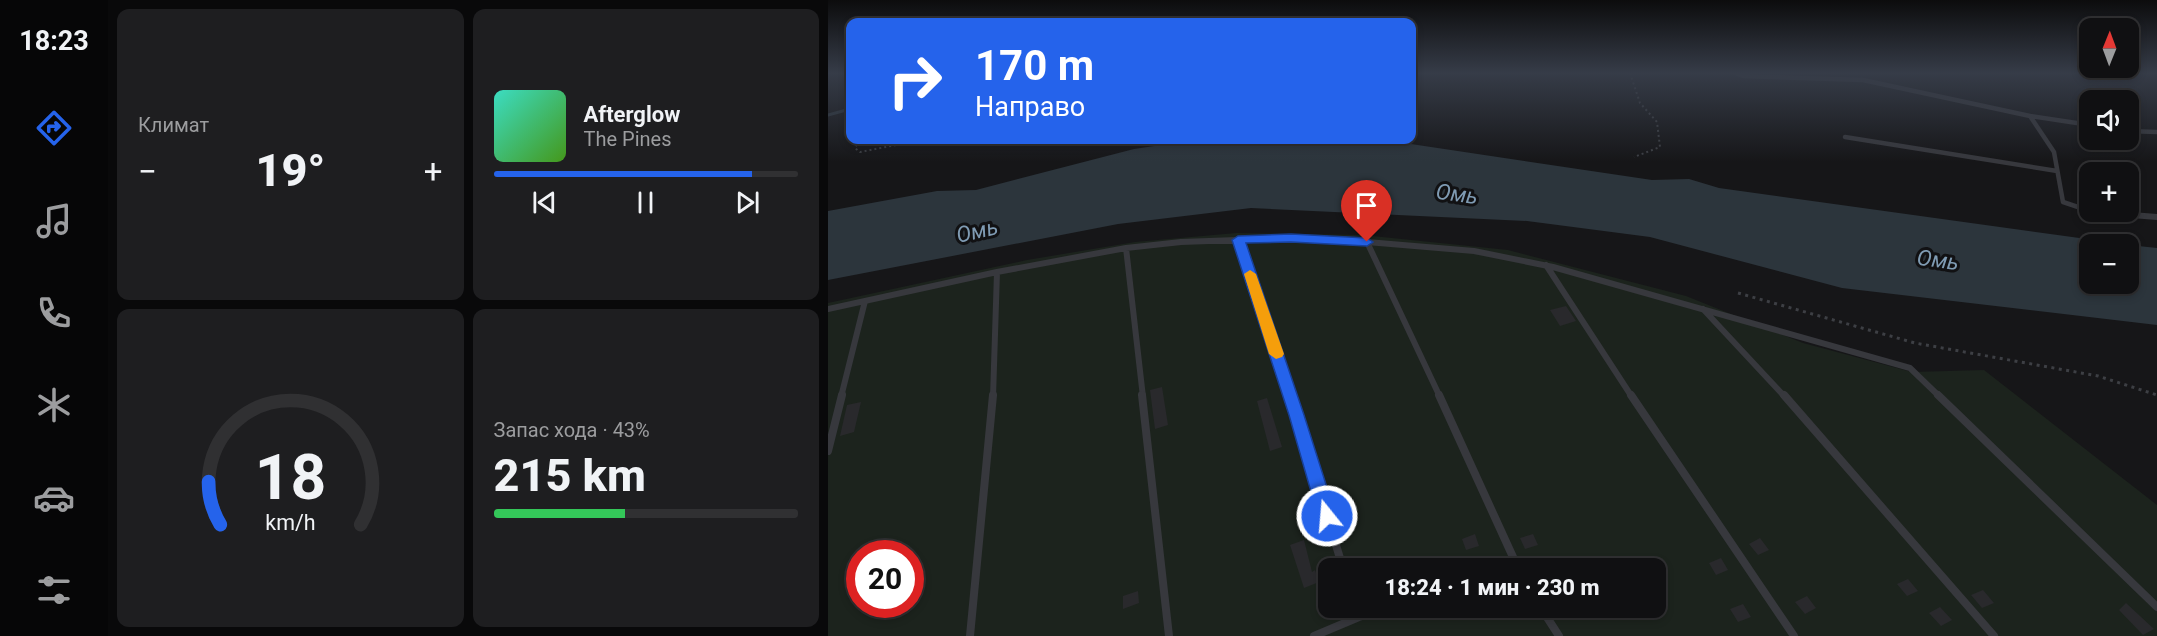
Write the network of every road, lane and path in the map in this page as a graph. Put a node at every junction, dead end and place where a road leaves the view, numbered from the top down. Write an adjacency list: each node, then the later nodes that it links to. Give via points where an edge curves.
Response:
1 (1641, 103): 10 (path, via 1657,122 1660,147)
2 (1962, 103): 3 (lane)
3 (2030, 116): 4 (lane); 11 (lane, via 2054,152)
4 (2079, 123)
5 (2139, 131): 6 (lane)
6 (2157, 132)
7 (1845, 137): 11 (lane)
8 (857, 144): 9 (path, via 855,148 860,152 867,152)
9 (904, 144)
10 (1634, 157)
11 (2057, 171): 12 (lane, via 2063,202)
12 (2079, 207)
13 (2139, 215): 14 (lane)
14 (2157, 217)
15 (1238, 240): 16 (lane); 17 (lane); 26 (lane)
16 (1367, 242): 18 (lane, via 1474,251); 27 (lane)
17 (1126, 248): 19 (lane); 32 (lane)
18 (1546, 265): 23 (lane); 35 (lane)
19 (996, 272): 21 (lane); 31 (lane, via 993,401)
20 (1738, 293): 24 (path, via 1916,344 2091,375)
21 (865, 301): 22 (lane); 25 (lane)
22 (828, 309)
23 (1702, 309): 28 (lane, via 1910,368); 36 (lane, via 1788,400)
24 (2157, 395)
25 (828, 451)
26 (1340, 558)
27 (1515, 558)
28 (2157, 607)
29 (1357, 618): 33 (lane)
30 (1547, 618): 34 (lane)
31 (970, 636)
32 (1169, 636)
33 (1314, 636)
34 (1559, 636)
35 (1794, 636)
36 (1994, 636)

